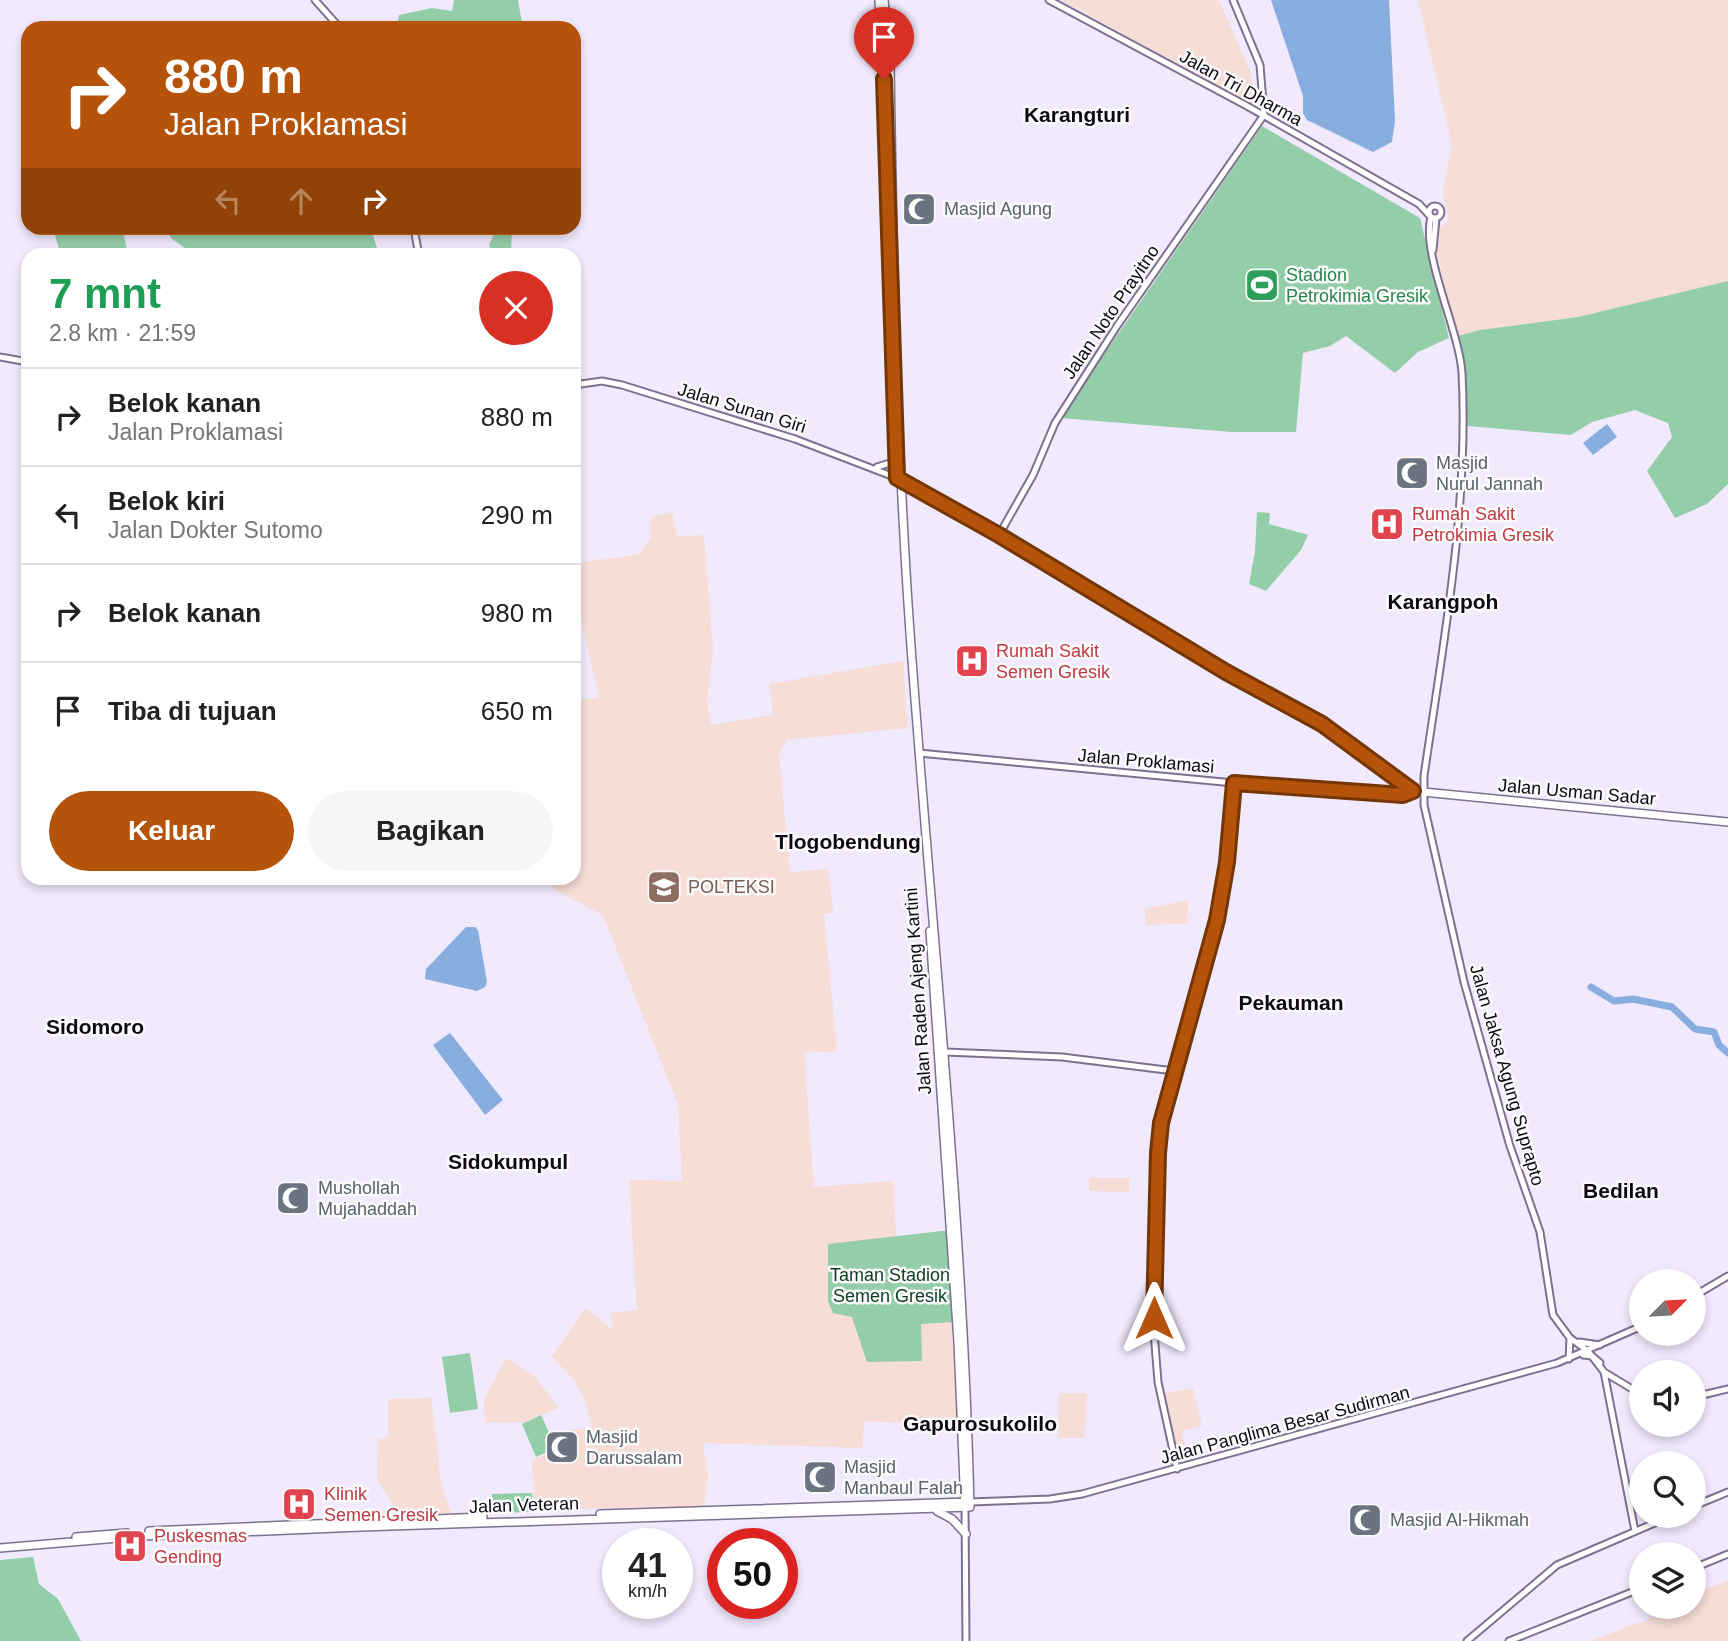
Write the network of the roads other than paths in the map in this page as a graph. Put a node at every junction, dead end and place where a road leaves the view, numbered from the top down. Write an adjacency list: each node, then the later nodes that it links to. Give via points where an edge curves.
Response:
1 (315, 0): 5 (main road)
2 (882, 0): 10 (highway, via 890,65)
3 (1049, 0): 6 (main road, Jalan Tri Dharma)
4 (1233, 0): 6 (main road, via 1260,65)
5 (334, 21)
6 (1264, 116): 7 (main road, Jalan Tri Dharma); 17 (main road, Jalan Noto Prayitno, via 1055,423 1033,475)
7 (1419, 204): 8 (main road, Jalan Tri Dharma); 9 (main road, Jalan Tri Dharma)
8 (1433, 206): 9 (main road, via 1429,210); 9 (main road, via 1442,211)
9 (1432, 217): 22 (main road, Jalan Jaksa Agung Suprapto, via 1432,253 1462,370 1462,447 1453,566)
10 (892, 242): 14 (highway); 16 (highway)
11 (0, 358): 12 (main road)
12 (21, 361)
13 (581, 384): 15 (main road, Jalan Sunan Giri, via 602,381 622,385)
14 (896, 453): 15 (main road, via 890,463); 16 (highway)
15 (874, 468): 16 (main road, Jalan Sunan Giri)
16 (900, 480): 17 (highway, Jalan Usman Sadar); 18 (highway, Jalan Raden Ajeng Kartini)
17 (999, 535): 21 (highway, Jalan Usman Sadar, via 1226,672 1322,724)
18 (907, 612): 19 (highway, Jalan Raden Ajeng Kartini); 24 (highway, Jalan Raden Ajeng Kartini)
19 (919, 753): 20 (main road, Jalan Proklamasi); 24 (highway, Jalan Raden Ajeng Kartini)
20 (1234, 783): 21 (main road, Jalan Proklamasi, via 1403,795); 27 (main road, via 1217,920)
21 (1413, 791): 22 (highway, Jalan Usman Sadar)
22 (1423, 794): 23 (highway, Jalan Usman Sadar); 31 (main road, Jalan Jaksa Agung Suprapto, via 1464,982 1540,1232 1553,1315)
23 (1728, 822)
24 (940, 1022): 25 (highway, Jalan Raden Ajeng Kartini)
25 (941, 1033): 26 (highway, Jalan Raden Ajeng Kartini); 45 (highway, Jalan Raden Ajeng Kartini)
26 (945, 1052): 27 (main road, via 1030,1054); 45 (highway, Jalan Raden Ajeng Kartini)
27 (1174, 1070): 42 (main road, via 1158,1153 1154,1332 1158,1382)
28 (1728, 1276): 29 (main road)
29 (1706, 1289)
30 (1629, 1332): 32 (main road, Jalan Panglima Besar Sudirman)
31 (1570, 1339): 32 (main road); 33 (main road, Jalan Jaksa Agung Suprapto); 34 (main road)
32 (1604, 1345): 33 (main road, Jalan Panglima Besar Sudirman); 35 (main road)
33 (1588, 1351): 34 (main road, Jalan Panglima Besar Sudirman); 35 (main road, Jalan Jaksa Agung Suprapto)
34 (1569, 1359): 35 (main road, via 1588,1354); 42 (main road, Jalan Panglima Besar Sudirman)
35 (1600, 1363): 36 (main road)
36 (1604, 1372): 37 (main road); 40 (main road)
37 (1622, 1384): 38 (main road); 40 (main road)
38 (1629, 1388)
39 (1728, 1388): 41 (main road)
40 (1607, 1389): 49 (main road)
41 (1706, 1394)
42 (1177, 1469): 45 (main road, Jalan Panglima Besar Sudirman, via 1050,1499)
43 (1728, 1492): 44 (main road)
44 (1706, 1501)
45 (967, 1506): 46 (highway, Jalan Veteran); 47 (highway, Jalan Veteran); 50 (main road)
46 (935, 1510): 47 (highway, Jalan Veteran); 50 (highway)
47 (673, 1515): 51 (highway, Jalan Veteran)
48 (1642, 1528): 49 (main road)
49 (1635, 1531): 56 (main road, via 1557,1565)
50 (966, 1534): 55 (main road)
51 (0, 1546)
52 (1728, 1554): 53 (main road)
53 (1706, 1563)
54 (1629, 1593): 57 (main road)
55 (966, 1641)
56 (1467, 1641)
57 (1509, 1641)

